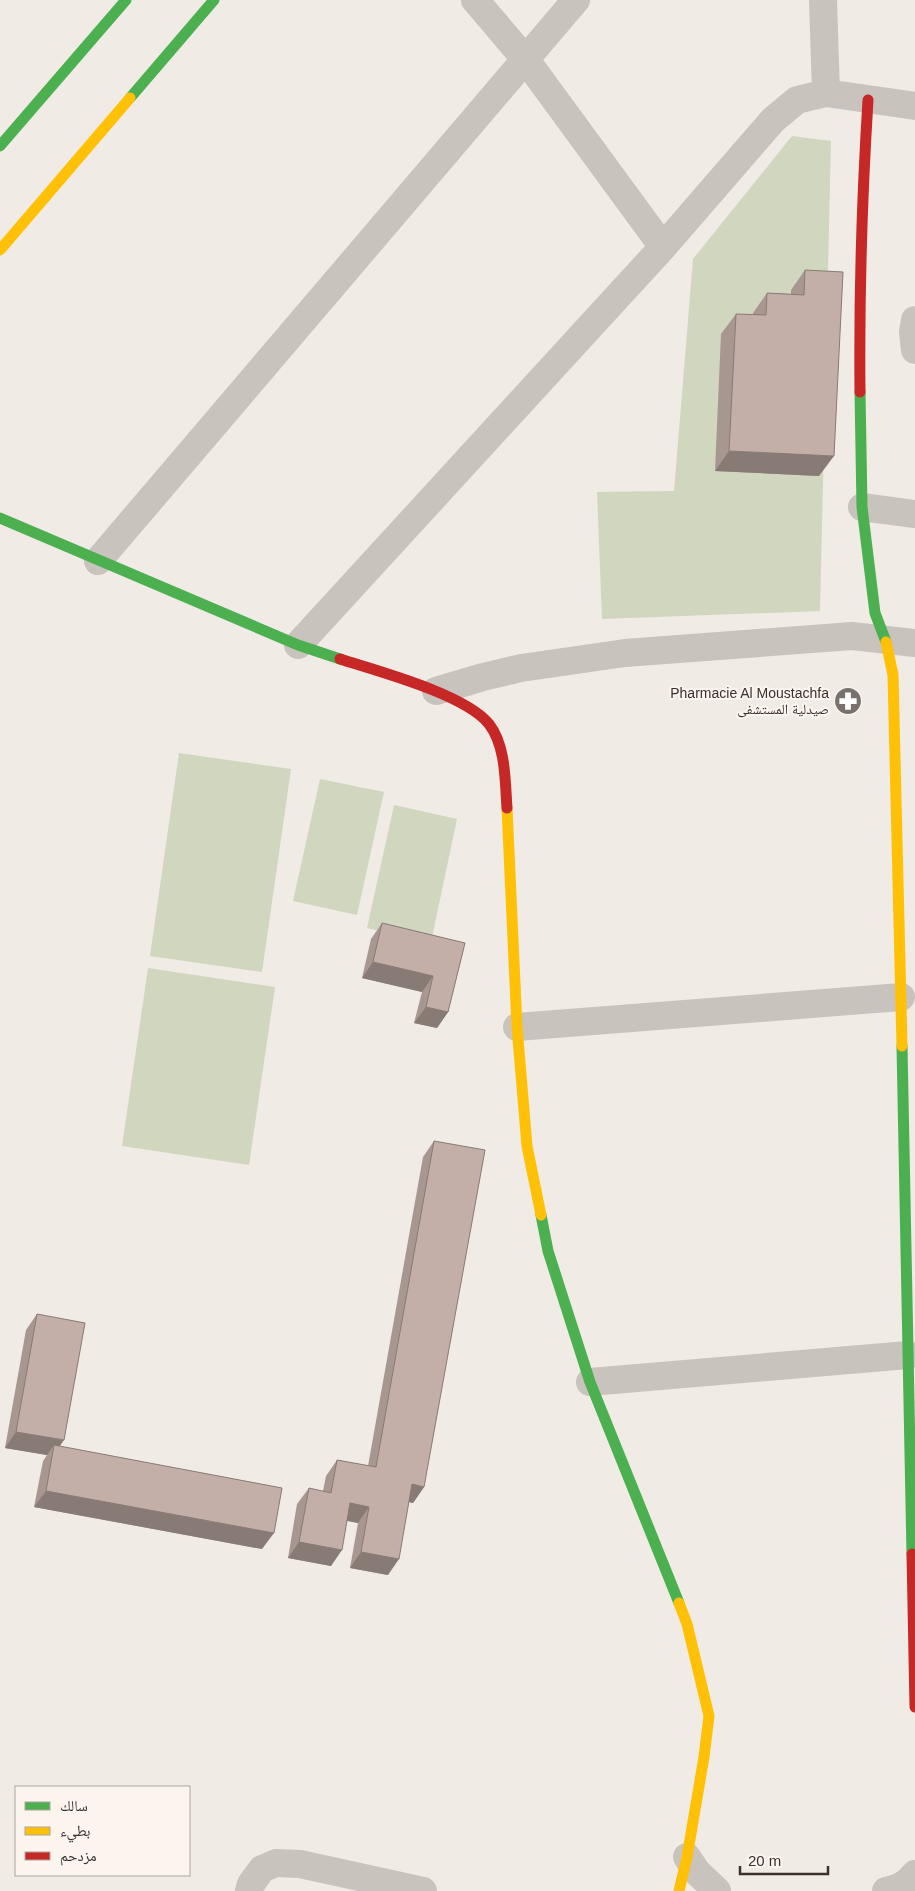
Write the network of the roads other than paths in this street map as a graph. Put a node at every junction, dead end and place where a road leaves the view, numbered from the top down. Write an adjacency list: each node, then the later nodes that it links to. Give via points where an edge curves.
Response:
1 (126, 0): 10 (street)
2 (214, 0): 12 (street)
3 (475, 0): 6 (street)
4 (576, 0): 6 (street)
5 (822, 0): 7 (street)
6 (526, 60): 11 (street); 18 (street)
7 (826, 93): 8 (street); 11 (street, via 797,100 773,120)
8 (868, 100): 9 (street); 15 (street, via 859,318)
9 (915, 106)
10 (0, 146)
11 (664, 247): 21 (street)
12 (0, 250)
13 (915, 320): 14 (street)
14 (915, 350)
15 (862, 507): 16 (street); 19 (street, via 875,613)
16 (915, 514)
17 (0, 518): 18 (street)
18 (98, 561): 21 (street)
19 (886, 640): 20 (street); 22 (street, via 852,636 625,653 522,668); 23 (street, via 892,675)
20 (915, 643)
21 (298, 645): 22 (street)
22 (436, 691): 24 (street, via 470,708 488,723 502,756)
23 (901, 997): 24 (street); 25 (street)
24 (517, 1027): 26 (street, via 528,1146 548,1251)
25 (908, 1355): 26 (street); 27 (street)
26 (590, 1382): 29 (street, via 687,1624 709,1716)
27 (915, 1707)
28 (915, 1874): 33 (street, via 908,1882)
29 (685, 1877): 32 (street, via 697,1872)
30 (249, 1891): 31 (street, via 262,1869 276,1863 300,1864)
31 (423, 1891)
32 (717, 1891)
33 (886, 1891)

